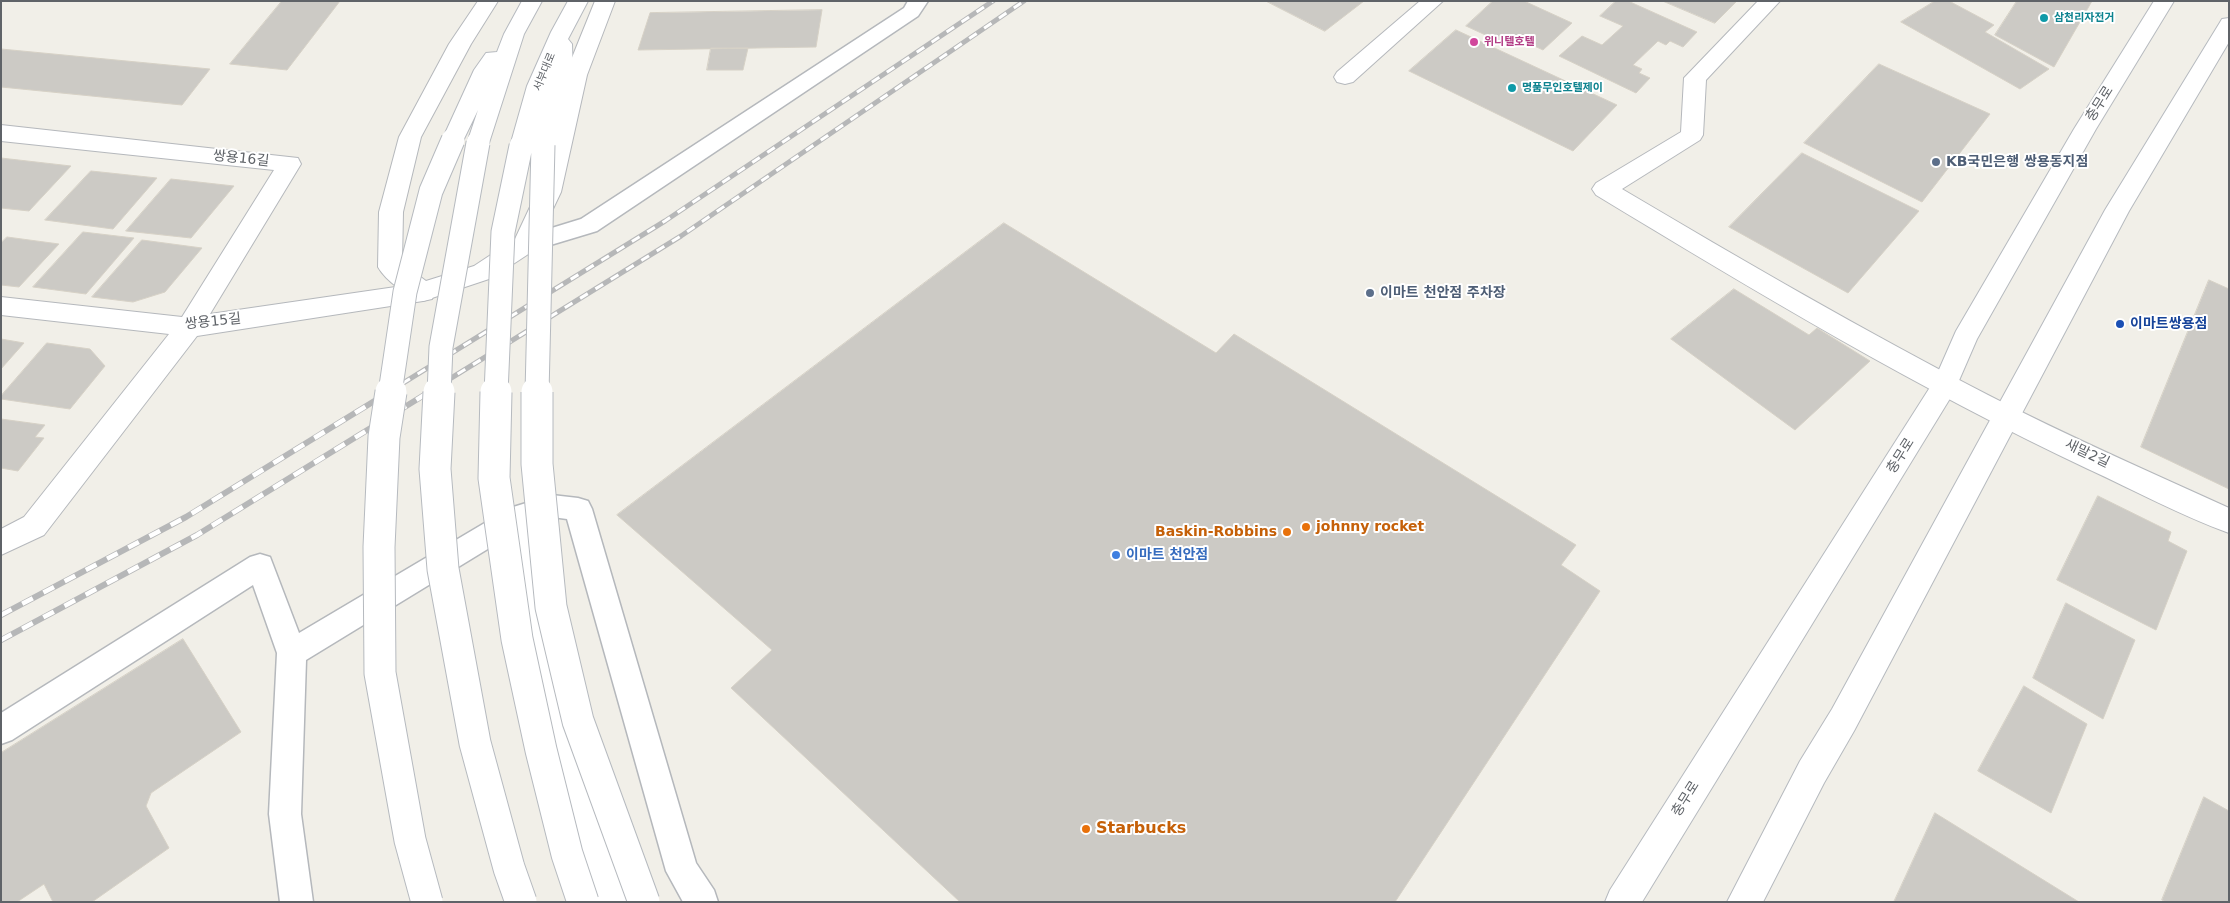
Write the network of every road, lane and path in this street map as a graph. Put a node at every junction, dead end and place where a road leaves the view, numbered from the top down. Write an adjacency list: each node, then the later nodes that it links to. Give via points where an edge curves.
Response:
1 (488, 1): 15 (main road, via 460,44 410,137 392,212 390,267)
2 (532, 1): 12 (main road)
3 (578, 1): 13 (main road, via 561,32 562,78)
4 (605, 1): 14 (main road, via 576,75 549,192)
5 (918, 1): 14 (lane, via 911,12 590,225)
6 (1433, 1): 10 (main road)
7 (1770, 1): 18 (main road, 새말2길, via 1695,78 1692,135 1604,189)
8 (2164, 1): 18 (main road, 충무로, via 2084,130 1970,330)
9 (2229, 24): 19 (main road, via 2117,210)
10 (1345, 77)
11 (1, 133): 17 (main road, 쌍용16길, via 290,164)
12 (466, 142): 30 (main road, bridge, via 431,191 405,292 384,437 379,547 380,674 410,840); 31 (main road, bridge, via 441,347 436,469 442,569 476,743)
13 (532, 145): 32 (main road, bridge, via 503,232 494,478 516,639 540,750); 35 (main road, bridge, via 538,305 537,464 551,608 578,721)
14 (524, 245): 15 (main road, 쌍용15길, via 483,272)
15 (423, 292): 17 (main road, 쌍용15길)
16 (1, 306): 17 (main road, 쌍용15길)
17 (189, 327): 23 (main road)
18 (1945, 385): 19 (main road, 새말2길); 37 (main road, 충무로)
19 (2006, 417): 22 (main road, 새말2길); 28 (main road, via 1812,772)
20 (520, 516): 25 (lane); 27 (lane, via 549,701); 36 (lane, via 552,506 578,509 682,871)
21 (1, 521): 23 (main road)
22 (2229, 521)
23 (34, 526): 24 (main road)
24 (1, 543)
25 (292, 653): 26 (lane, via 260,566); 29 (lane, via 285,814)
26 (1, 730)
27 (602, 867): 33 (lane); 34 (lane)
28 (1748, 899)
29 (297, 902)
30 (427, 902)
31 (521, 902)
32 (583, 902)
33 (594, 902)
34 (616, 902)
35 (644, 902)
36 (702, 902)
37 (1622, 902)

